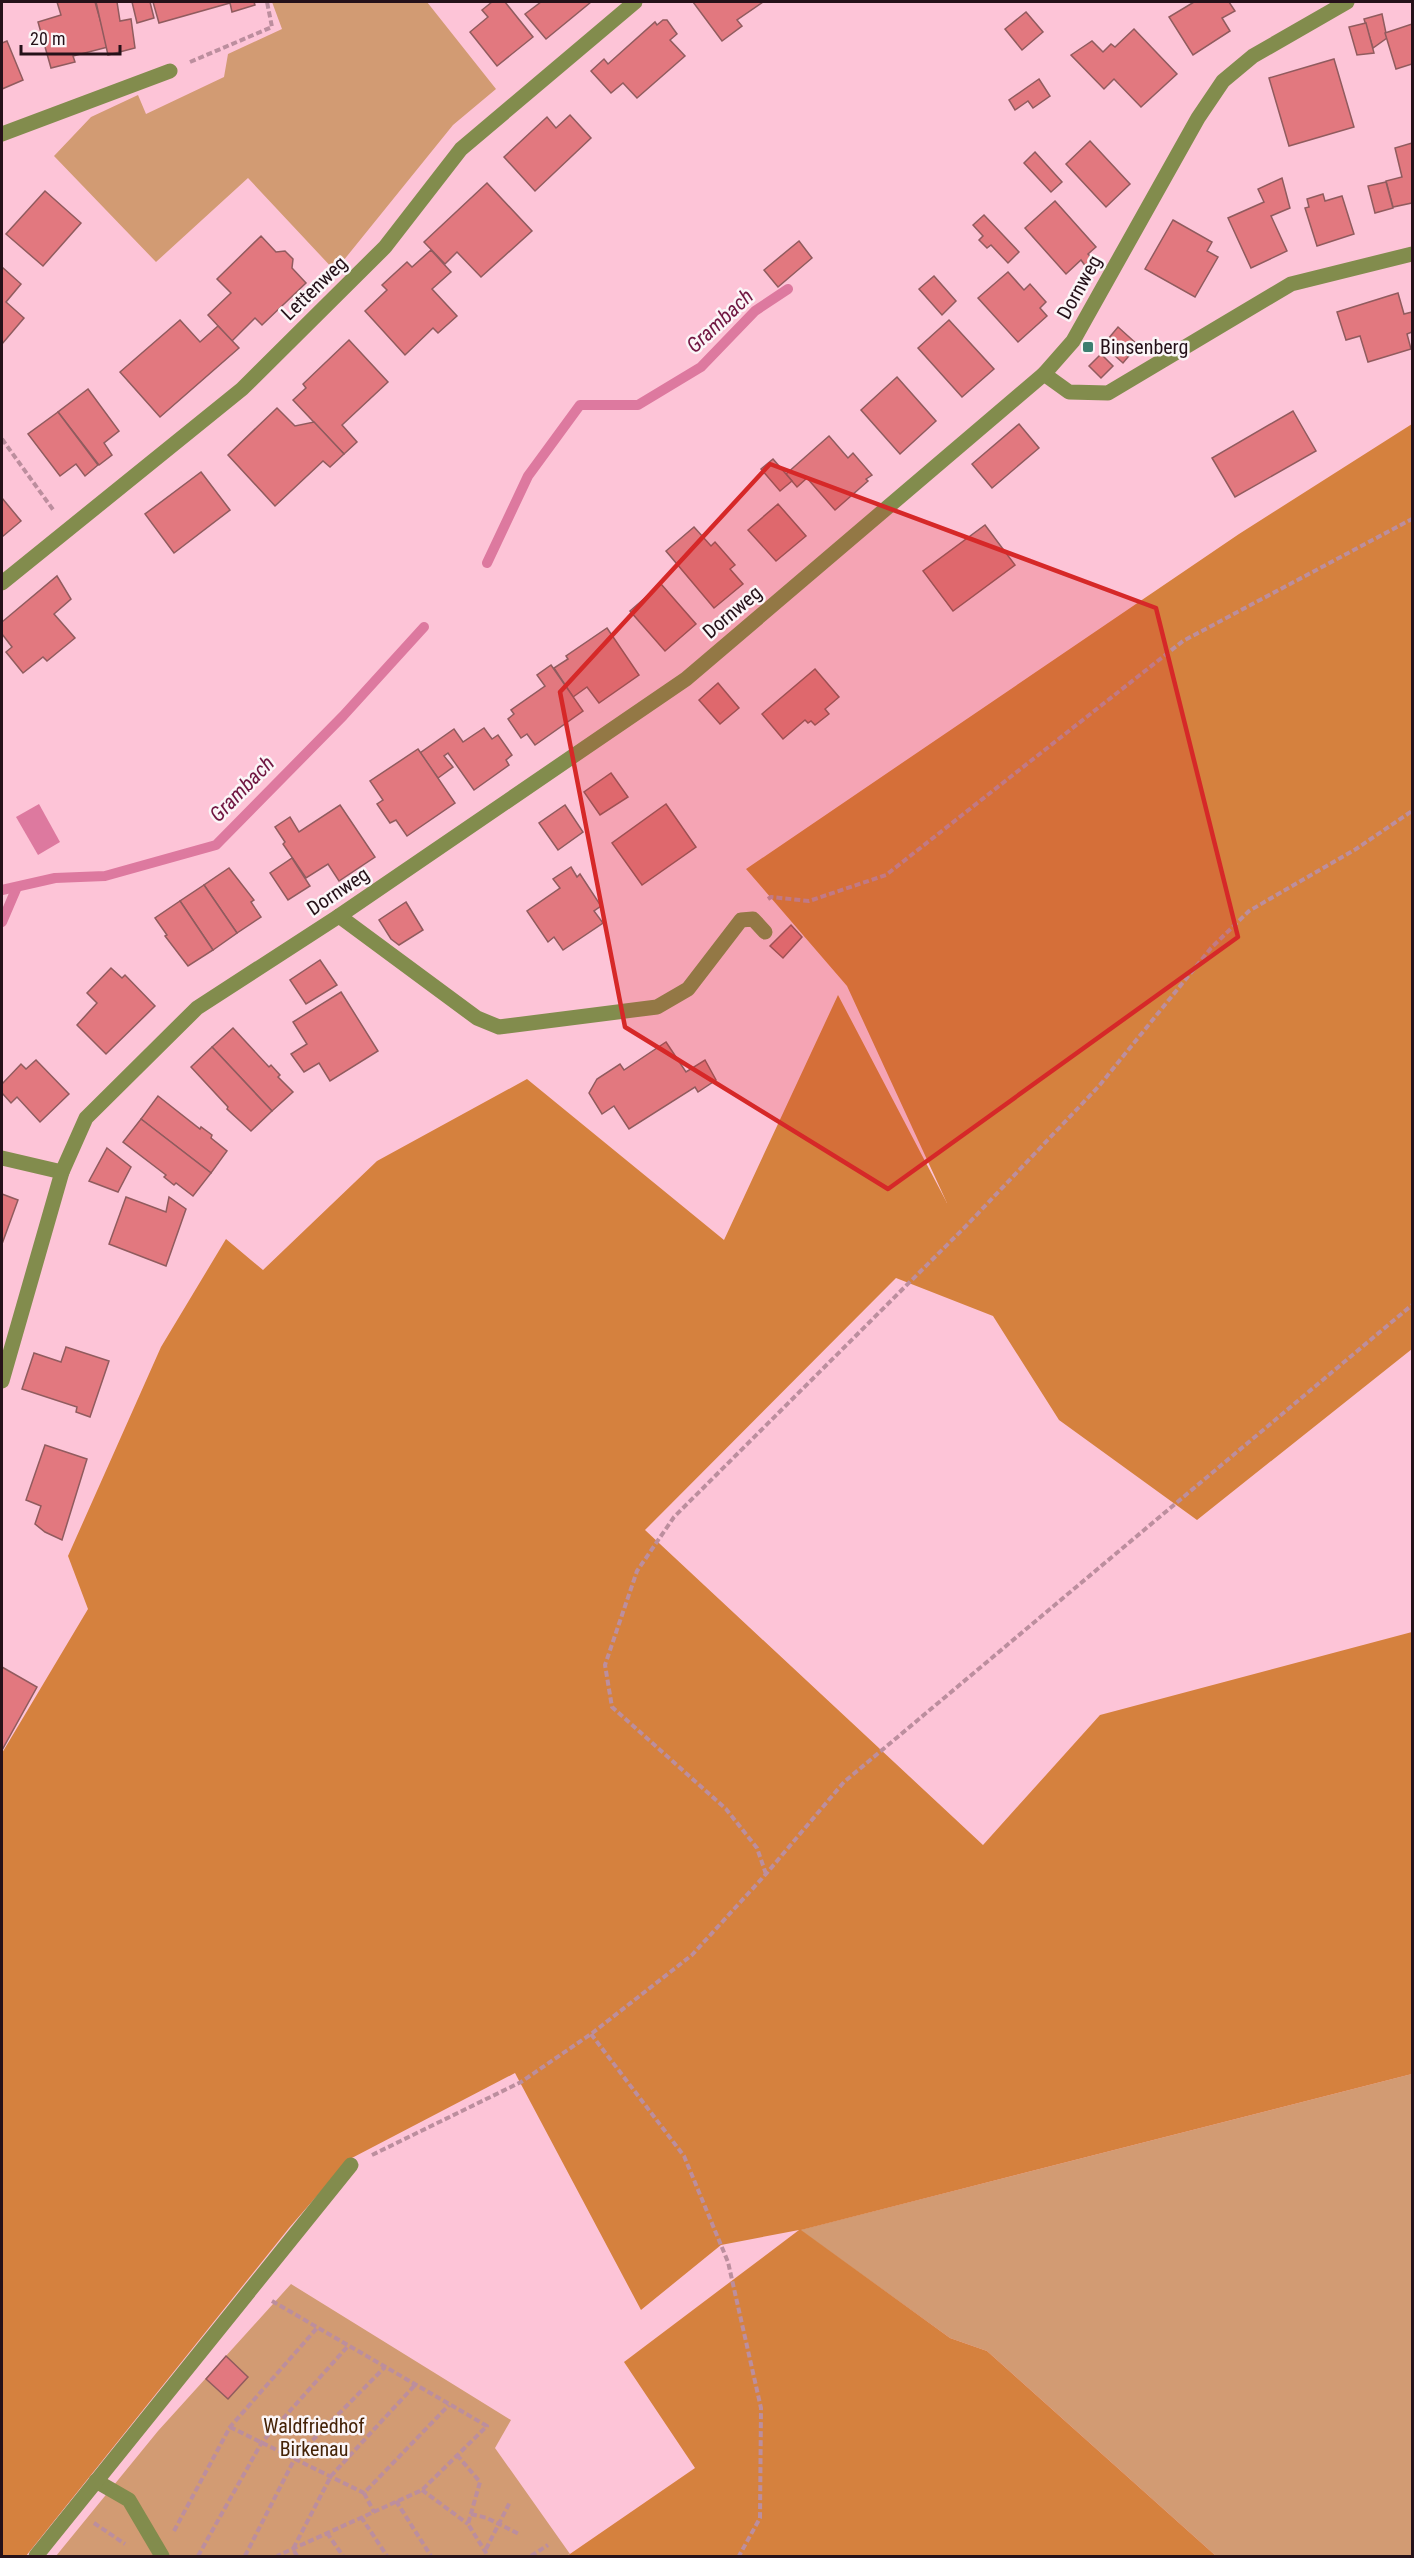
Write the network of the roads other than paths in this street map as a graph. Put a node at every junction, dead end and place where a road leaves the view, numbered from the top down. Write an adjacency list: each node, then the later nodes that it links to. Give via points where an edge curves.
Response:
1 (635, 2): 7 (street, Lettenweg, via 461,149 385,248 242,388)
2 (1347, 2): 6 (street, Dornweg, via 1253,56 1223,81 1198,118 1073,341)
3 (170, 71): 4 (street)
4 (2, 135)
5 (1413, 254): 6 (street, via 1290,284 1108,393 1069,392)
6 (1044, 374): 8 (street, Dornweg, via 686,679)
7 (2, 583)
8 (339, 916): 9 (street, via 477,1018 499,1027 657,1007 688,989 741,920 753,919); 11 (street, Dornweg, via 197,1008 86,1118)
9 (765, 932)
10 (2, 1158): 11 (street)
11 (62, 1172): 12 (street, Dornweg)
12 (2, 1381)
13 (351, 2165): 14 (street)
14 (96, 2481): 15 (street); 16 (street, via 129,2500)
15 (36, 2556)
16 (161, 2556)

